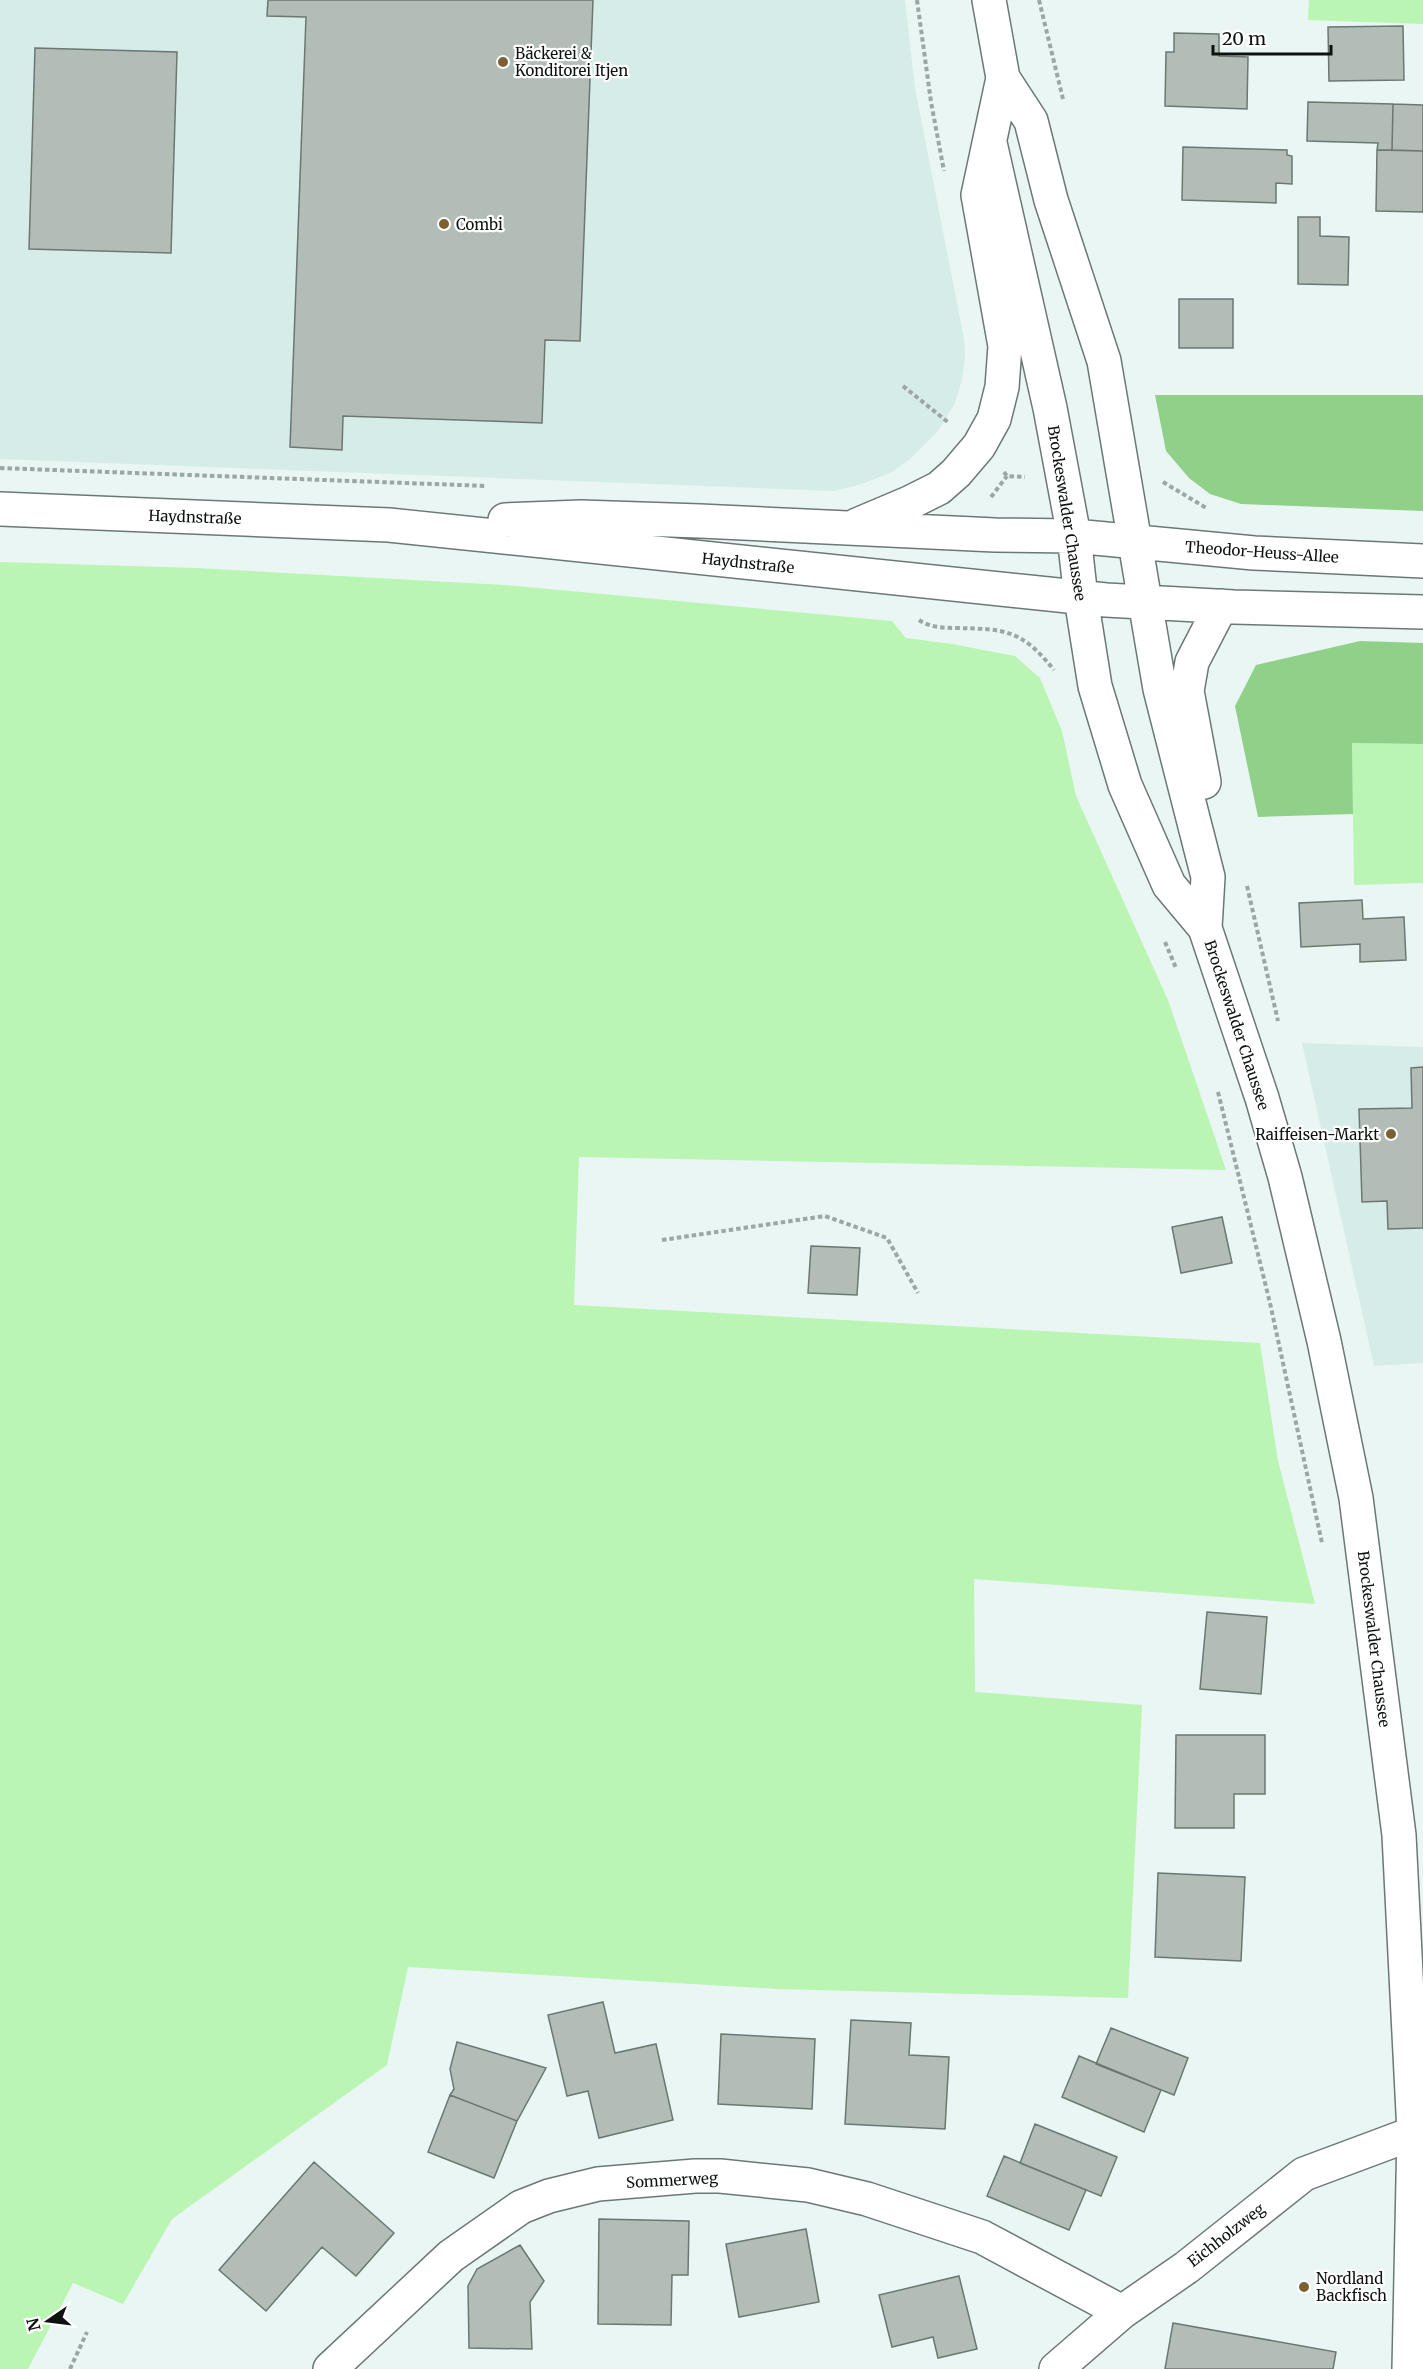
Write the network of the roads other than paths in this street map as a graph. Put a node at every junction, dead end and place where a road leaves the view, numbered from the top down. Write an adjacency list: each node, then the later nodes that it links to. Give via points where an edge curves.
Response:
1 (989, 0): 2 (street, Brockeswalder Chaussee)
2 (1003, 78): 3 (street, Brockeswalder Chaussee); 8 (street, Brockeswalder Chaussee, via 1031,121 1056,218 1104,361)
3 (990, 143): 6 (street, via 978,195 1005,346 1002,387 994,418 979,446 939,488); 7 (street, Brockeswalder Chaussee, via 1050,408)
4 (0, 509): 5 (street, Haydnstraße)
5 (389, 525): 6 (street, Haydnstraße, via 581,517); 10 (street, Haydnstraße)
6 (850, 528): 7 (street, Haydnstraße)
7 (1088, 538): 8 (street, Theodor-Heuss-Allee); 10 (street, Brockeswalder Chaussee)
8 (1135, 543): 9 (street, Theodor-Heuss-Allee); 11 (street, Brockeswalder Chaussee)
9 (1423, 561)
10 (1093, 599): 11 (street); 15 (street, Brockeswalder Chaussee, via 1095,686 1125,785 1169,885)
11 (1144, 603): 12 (street); 14 (street, Brockeswalder Chaussee, via 1160,689)
12 (1221, 606): 13 (street); 14 (street, via 1192,662 1187,691 1216,847)
13 (1423, 612)
14 (1208, 877): 15 (street, Brockeswalder Chaussee)
15 (1205, 928): 16 (street, Brockeswalder Chaussee, via 1284,1177 1324,1341 1356,1498 1399,1835)
16 (1418, 2134): 17 (street, Eichholzweg, via 1304,2174 1187,2267); 20 (street, Brockeswalder Chaussee)
17 (1122, 2312): 18 (street, Sommerweg, via 982,2237 867,2199 808,2185 695,2176 598,2184 521,2207 451,2256); 19 (street, Eichholzweg)
18 (330, 2369)
19 (1056, 2369)
20 (1408, 2369)

